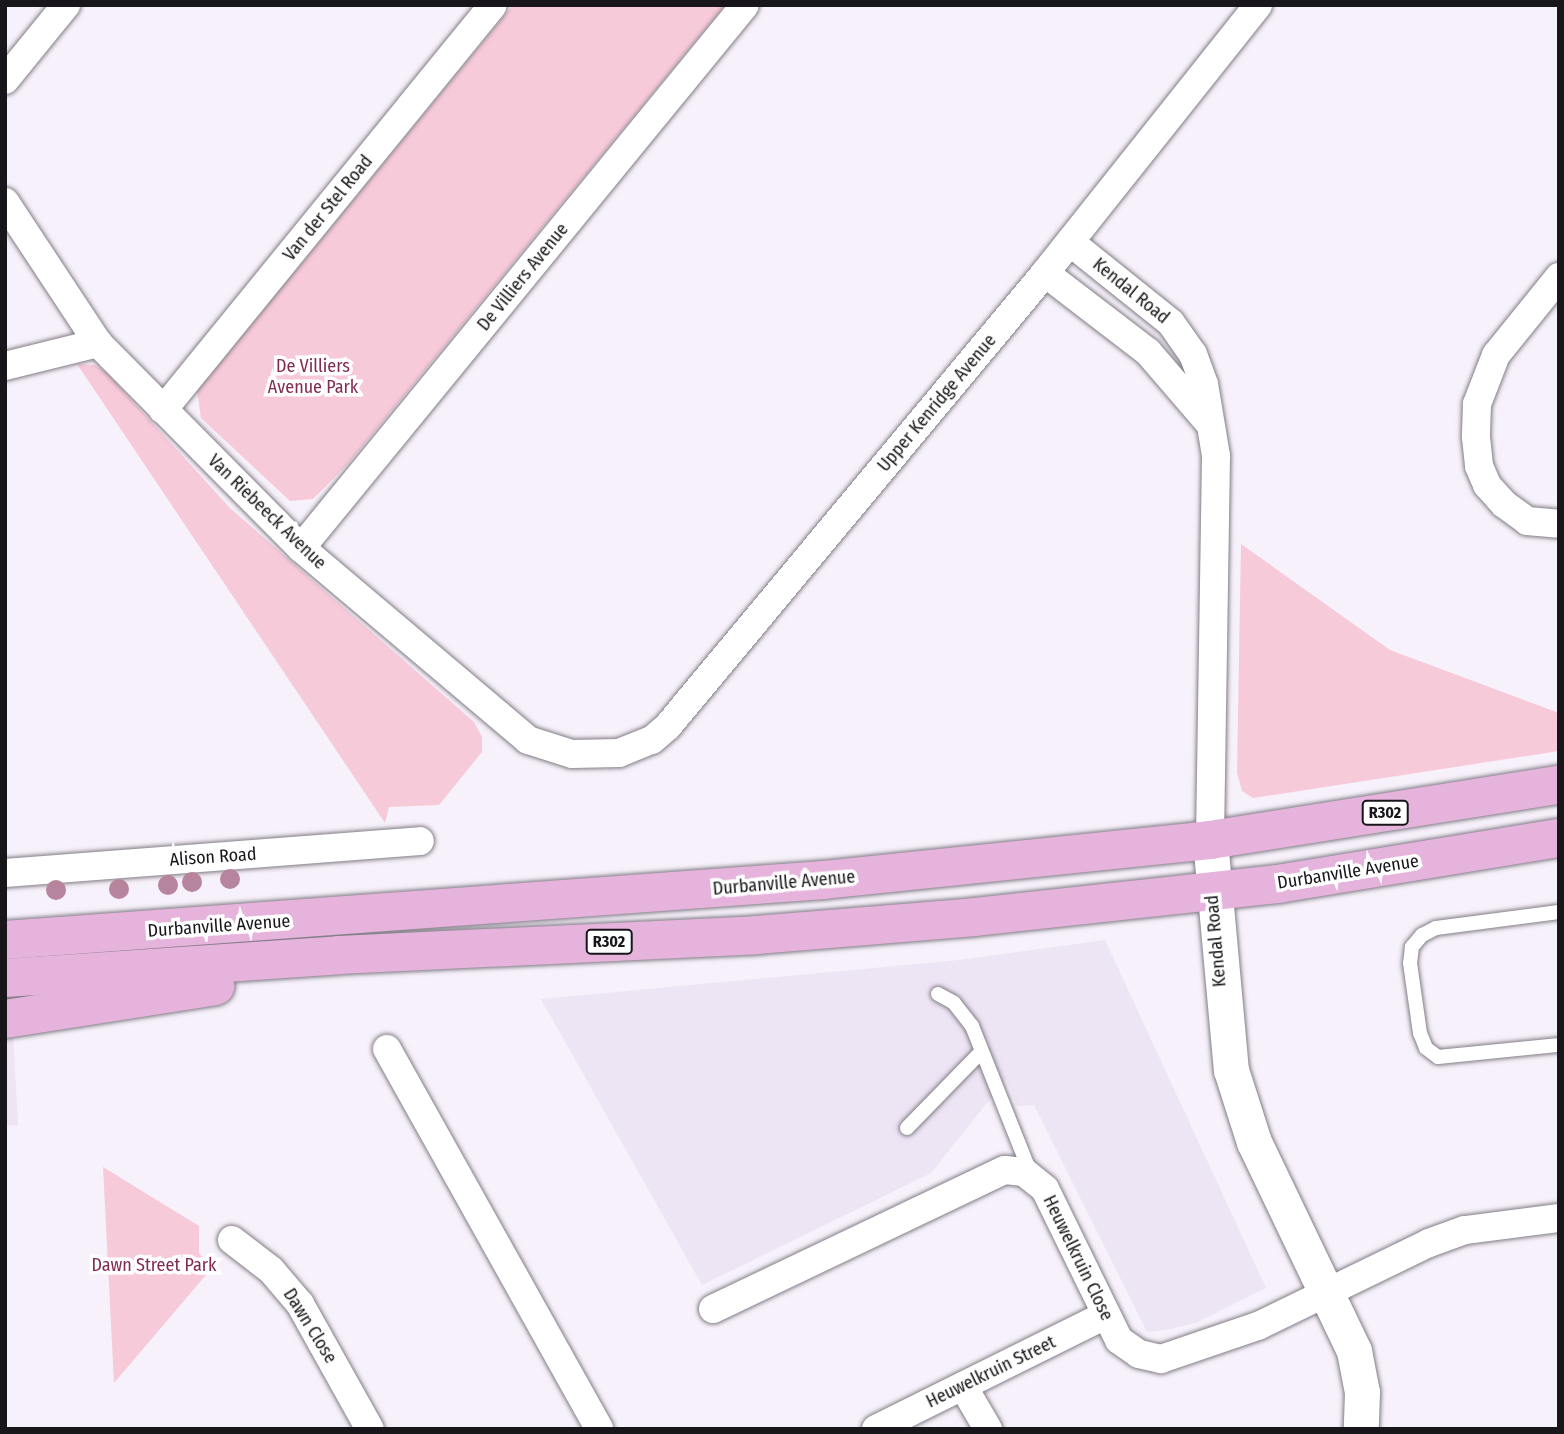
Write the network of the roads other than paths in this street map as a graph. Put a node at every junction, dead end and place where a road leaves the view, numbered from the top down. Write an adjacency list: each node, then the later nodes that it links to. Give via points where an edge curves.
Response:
1 (66, 5): 5 (street)
2 (494, 5): 12 (street, Van der Stel Road)
3 (745, 5): 15 (street, De Villiers Avenue)
4 (1258, 5): 7 (street, Upper Kenridge Avenue)
5 (5, 80)
6 (5, 202): 10 (street, Van Riebeeck Avenue)
7 (1070, 242): 8 (street, Upper Kenridge Avenue); 13 (street, Kendal Road, via 1183,338 1200,369)
8 (1045, 273): 13 (street, Kendal Road, via 1148,352); 16 (street, Upper Kenridge Avenue, via 668,726 636,748)
9 (1559, 276): 14 (street, via 1496,355 1477,404 1476,437 1479,466 1487,485 1504,504 1527,521)
10 (98, 343): 11 (street); 12 (street, Van Riebeeck Avenue)
11 (5, 366)
12 (163, 410): 15 (street, Van Riebeeck Avenue)
13 (1210, 425): 19 (street, Kendal Road, via 1216,457)
14 (1559, 524)
15 (301, 548): 16 (street, Van Riebeeck Avenue, via 515,732 543,747)
16 (586, 755)
17 (1559, 785): 19 (main road, Durbanville Avenue / R302)
18 (1559, 838): 22 (main road, Durbanville Avenue / R302)
19 (1210, 840): 22 (street, Kendal Road); 24 (main road, Durbanville Avenue / R302, via 812,881)
20 (420, 841): 21 (street, Alison Road)
21 (5, 873)
22 (1212, 893): 25 (main road, Durbanville Avenue / R302, via 757,935); 36 (street, Kendal Road, via 1223,1027 1242,1108)
23 (1559, 912): 29 (lane, via 1436,929 1422,935 1412,947 1410,963 1420,1033 1426,1048 1438,1057)
24 (5, 940)
25 (339, 955): 26 (main road, Durbanville Avenue / R302); 28 (main road, via 242,982)
26 (5, 978)
27 (938, 994): 31 (lane, via 965,1014)
28 (5, 1019)
29 (1559, 1045)
30 (387, 1049): 41 (street)
31 (982, 1051): 32 (lane); 33 (lane)
32 (907, 1128)
33 (1031, 1175): 37 (street, via 1016,1170 995,1173); 38 (street, Heuwelkruin Close, via 1045,1189)
34 (1559, 1218): 36 (street, Heuwelkruin Close, via 1465,1230)
35 (232, 1240): 40 (street, Dawn Close, via 271,1270 300,1304)
36 (1329, 1293): 38 (street, Heuwelkruin Close, via 1258,1326 1161,1359 1129,1349); 44 (street, Kendal Road, via 1358,1370)
37 (713, 1309)
38 (1106, 1315): 39 (street, Heuwelkruin Street)
39 (963, 1386): 42 (street, Heuwelkruin Street); 43 (street)
40 (370, 1429)
41 (599, 1429)
42 (876, 1429)
43 (988, 1429)
44 (1361, 1429)

